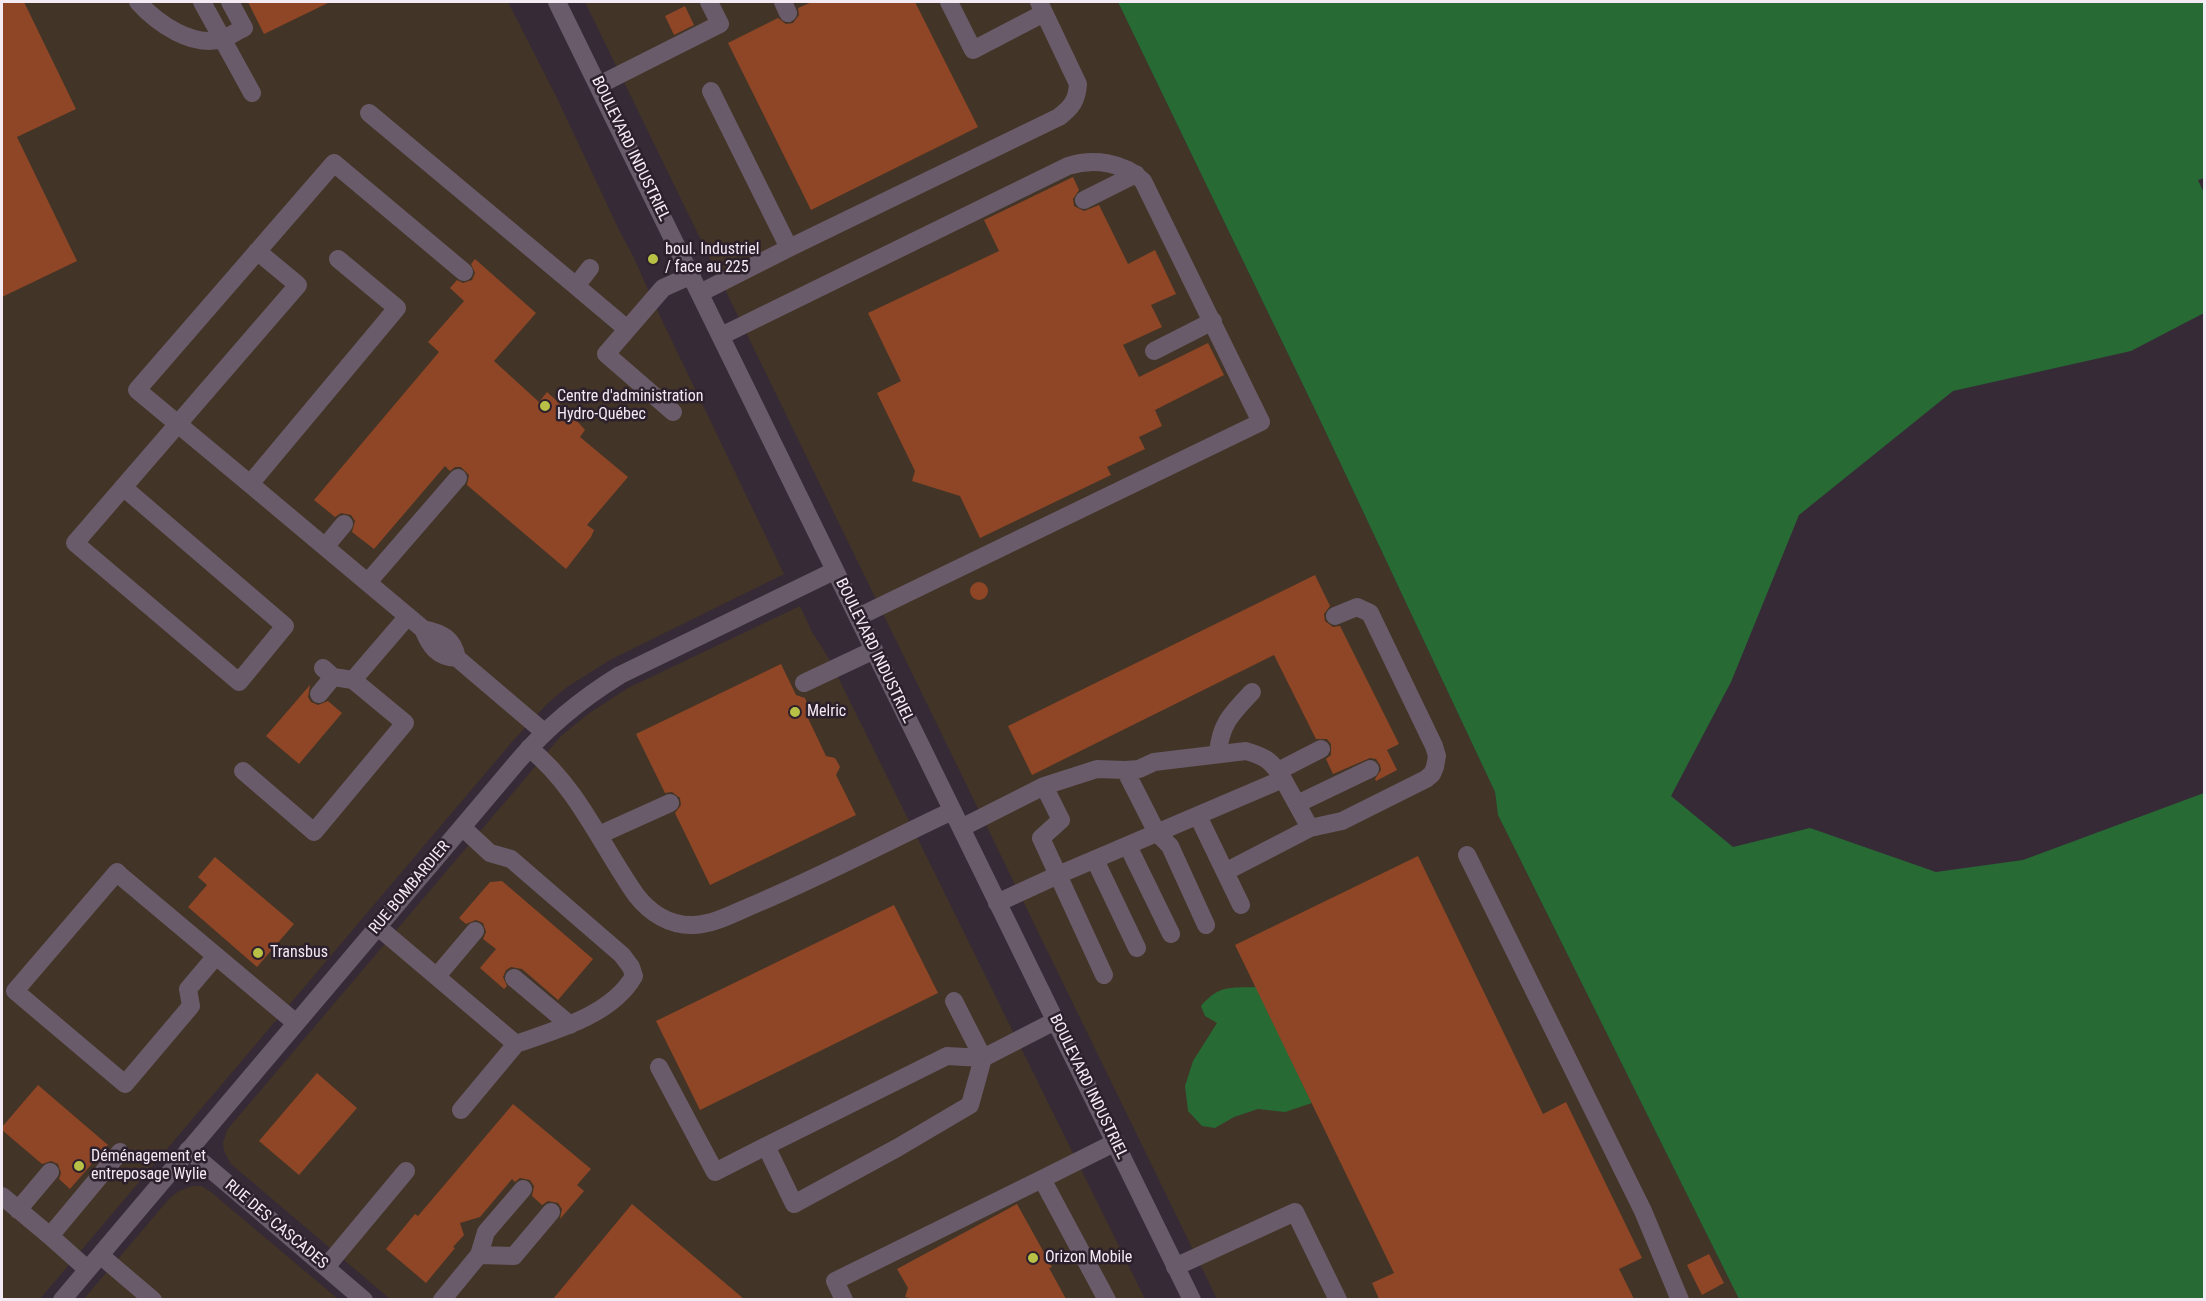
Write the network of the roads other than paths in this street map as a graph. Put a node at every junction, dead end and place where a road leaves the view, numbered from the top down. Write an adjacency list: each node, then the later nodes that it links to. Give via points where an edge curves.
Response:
1 (138, 2): 8 (street, via 181,33 201,40)
2 (202, 2): 8 (street)
3 (230, 2): 8 (street, via 244,28)
4 (557, 2): 9 (street, BOULEVARD INDUSTRIEL)
5 (709, 2): 9 (street, via 720,24)
6 (949, 2): 7 (street, via 973,50)
7 (1042, 7): 15 (street, via 1078,84 1077,97 1070,109)
8 (222, 39): 11 (street)
9 (599, 85): 20 (street, BOULEVARD INDUSTRIEL)
10 (711, 91): 15 (street)
11 (252, 93)
12 (369, 113): 21 (street)
13 (1136, 174): 14 (street); 23 (street, via 1148,189); 25 (street, via 1109,164 1068,166)
14 (1084, 200)
15 (789, 248): 22 (street)
16 (257, 251): 19 (street, via 334,163); 28 (street, via 137,390); 28 (street, via 298,285)
17 (338, 259): 30 (street, via 397,308)
18 (590, 268): 21 (street)
19 (464, 272)
20 (692, 275): 22 (street, BOULEVARD INDUSTRIEL); 24 (street, via 663,288)
21 (576, 286): 24 (street)
22 (700, 293): 25 (street, BOULEVARD INDUSTRIEL)
23 (1214, 321): 26 (street); 38 (street, via 1261,422)
24 (627, 329): 27 (street, via 606,354)
25 (722, 336): 34 (street, BOULEVARD INDUSTRIEL)
26 (1154, 351)
27 (673, 412)
28 (178, 424): 30 (street); 31 (street)
29 (458, 478): 35 (street)
30 (250, 484): 33 (street)
31 (123, 487): 31 (street, via 75,543 238,682 285,626)
32 (344, 524): 33 (street)
33 (325, 547): 35 (street)
34 (834, 571): 38 (street, BOULEVARD INDUSTRIEL); 44 (street, RUE BOMBARDIER, via 620,675)
35 (368, 582): 36 (street)
36 (408, 616): 40 (street); 44 (street, via 423,628 440,633 454,645 457,657)
37 (1335, 616): 59 (street, via 1357,607 1370,613 1437,756 1432,774 1426,779 1342,821)
38 (858, 617): 39 (street, BOULEVARD INDUSTRIEL)
39 (874, 650): 41 (street); 55 (street, BOULEVARD INDUSTRIEL)
40 (353, 680): 43 (street, via 328,672); 49 (street, via 405,723 314,832)
41 (804, 683)
42 (1252, 692): 47 (street, via 1230,715)
43 (319, 694)
44 (544, 732): 45 (street, RUE BOMBARDIER)
45 (529, 748): 57 (street, RUE BOMBARDIER); 61 (street, via 555,771)
46 (1321, 749): 51 (street)
47 (1218, 754): 50 (street, via 1154,762); 51 (street, via 1246,751 1259,755 1273,762)
48 (1370, 769): 54 (street)
49 (243, 771)
50 (1125, 771): 52 (street, via 1097,770); 60 (street)
51 (1281, 775): 54 (street); 56 (street)
52 (1044, 786): 58 (street); 66 (street, via 1061,820 1041,838)
53 (670, 803): 61 (street)
54 (1297, 804): 59 (street)
55 (952, 811): 58 (street, BOULEVARD INDUSTRIEL); 61 (street, via 772,897 694,925 657,916 637,896)
56 (1198, 816): 60 (street); 65 (street)
57 (462, 827): 70 (street, RUE BOMBARDIER); 81 (street, via 490,853 512,859 631,967 634,976 629,984 601,1009)
58 (961, 828): 67 (street, BOULEVARD INDUSTRIEL)
59 (1310, 828): 65 (street)
60 (1157, 834): 62 (street); 69 (street, via 1170,846)
61 (599, 835)
62 (1128, 846): 64 (street); 72 (street)
63 (1467, 855): 111 (street, via 1644,1211)
64 (1095, 860): 66 (street); 73 (street)
65 (1225, 872): 68 (street)
66 (1058, 875): 67 (street); 75 (street)
67 (997, 903): 79 (street, BOULEVARD INDUSTRIEL)
68 (1241, 905)
69 (1206, 925)
70 (378, 927): 76 (street); 80 (street, RUE BOMBARDIER)
71 (475, 931): 76 (street)
72 (1171, 934)
73 (1137, 948)
74 (216, 956): 74 (street, via 117,872 15,991 125,1084 191,1006 188,988); 80 (street)
75 (1104, 975)
76 (437, 976): 82 (street)
77 (514, 978): 81 (street)
78 (954, 1000): 83 (street)
79 (1055, 1021): 83 (street); 86 (street, BOULEVARD INDUSTRIEL)
80 (296, 1023): 88 (street, RUE BOMBARDIER)
81 (570, 1025): 82 (street)
82 (516, 1044): 85 (street)
83 (983, 1058): 87 (street, via 947,1056); 87 (street, via 970,1105 794,1204)
84 (659, 1067): 87 (street, via 715,1172)
85 (461, 1110)
86 (1116, 1142): 92 (street); 101 (street, BOULEVARD INDUSTRIEL)
87 (766, 1146)
88 (188, 1150): 98 (street, RUE BOMBARDIER); 100 (street, RUE DES CASCADES)
89 (120, 1152): 97 (street)
90 (406, 1171): 100 (street)
91 (50, 1172): 95 (street)
92 (1042, 1179): 107 (street, via 835,1281); 108 (street)
93 (523, 1189): 99 (street, via 486,1232)
94 (2, 1196): 95 (street)
95 (18, 1210): 97 (street)
96 (551, 1212): 99 (street, via 514,1256)
97 (50, 1236): 102 (street)
98 (100, 1255): 102 (street, RUE BOMBARDIER); 104 (street)
99 (479, 1255): 106 (street)
100 (326, 1267): 105 (street, RUE DES CASCADES)
101 (1175, 1267): 109 (street, BOULEVARD INDUSTRIEL); 110 (street, via 1295,1212)
102 (87, 1269): 103 (street, RUE BOMBARDIER)
103 (62, 1299)
104 (153, 1299)
105 (364, 1299)
106 (442, 1299)
107 (844, 1299)
108 (1107, 1299)
109 (1192, 1299)
110 (1338, 1299)
111 (1680, 1299)

